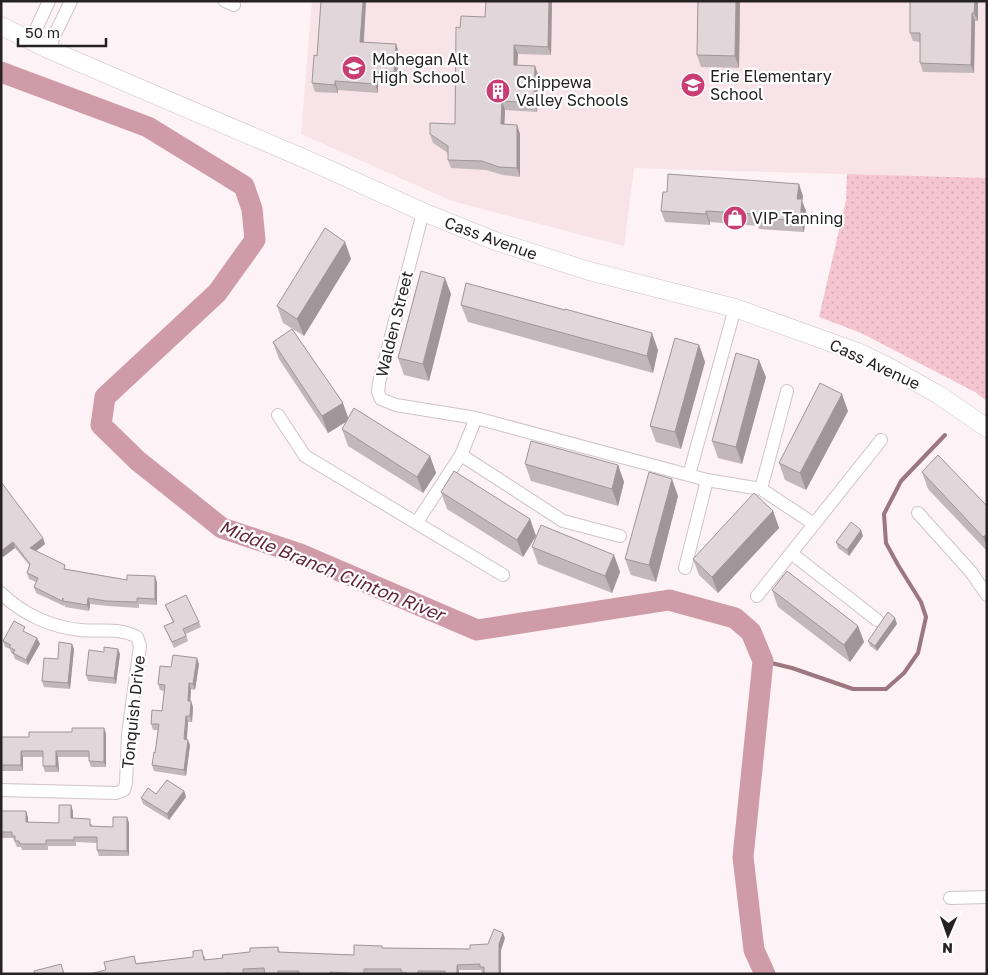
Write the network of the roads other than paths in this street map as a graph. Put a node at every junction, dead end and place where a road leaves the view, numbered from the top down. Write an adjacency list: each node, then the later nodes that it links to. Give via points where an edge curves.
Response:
1 (49, 1): 4 (street)
2 (71, 1): 5 (street)
3 (1, 26): 4 (main road, Cass Avenue)
4 (31, 40): 5 (main road, Cass Avenue)
5 (48, 49): 6 (main road, Cass Avenue)
6 (423, 212): 7 (main road, Cass Avenue, via 495,241 589,271); 10 (street, Walden Street, via 378,392 388,404)
7 (735, 308): 11 (main road, Cass Avenue, via 866,357 939,396); 14 (street)
8 (787, 391): 16 (street)
9 (278, 415): 18 (street, via 305,456)
10 (476, 418): 13 (street); 14 (street, Walden Street)
11 (987, 428)
12 (881, 440): 19 (street)
13 (461, 455): 18 (street); 20 (street, via 562,521)
14 (689, 475): 15 (street, Walden Street)
15 (707, 480): 16 (street, Walden Street); 22 (street)
16 (760, 489): 19 (street, Walden Street)
17 (918, 513): 25 (street, via 971,572)
18 (416, 522): 23 (street)
19 (814, 524): 21 (street)
20 (620, 536)
21 (791, 553): 26 (street); 27 (street)
22 (685, 568)
23 (504, 575)
24 (1, 593): 28 (street, Tonquish Drive, via 37,618 80,630 128,632 137,637 140,646 124,790 116,793)
25 (987, 595)
26 (756, 596)
27 (877, 620)
28 (1, 790)
29 (987, 897): 30 (street)
30 (950, 898)

